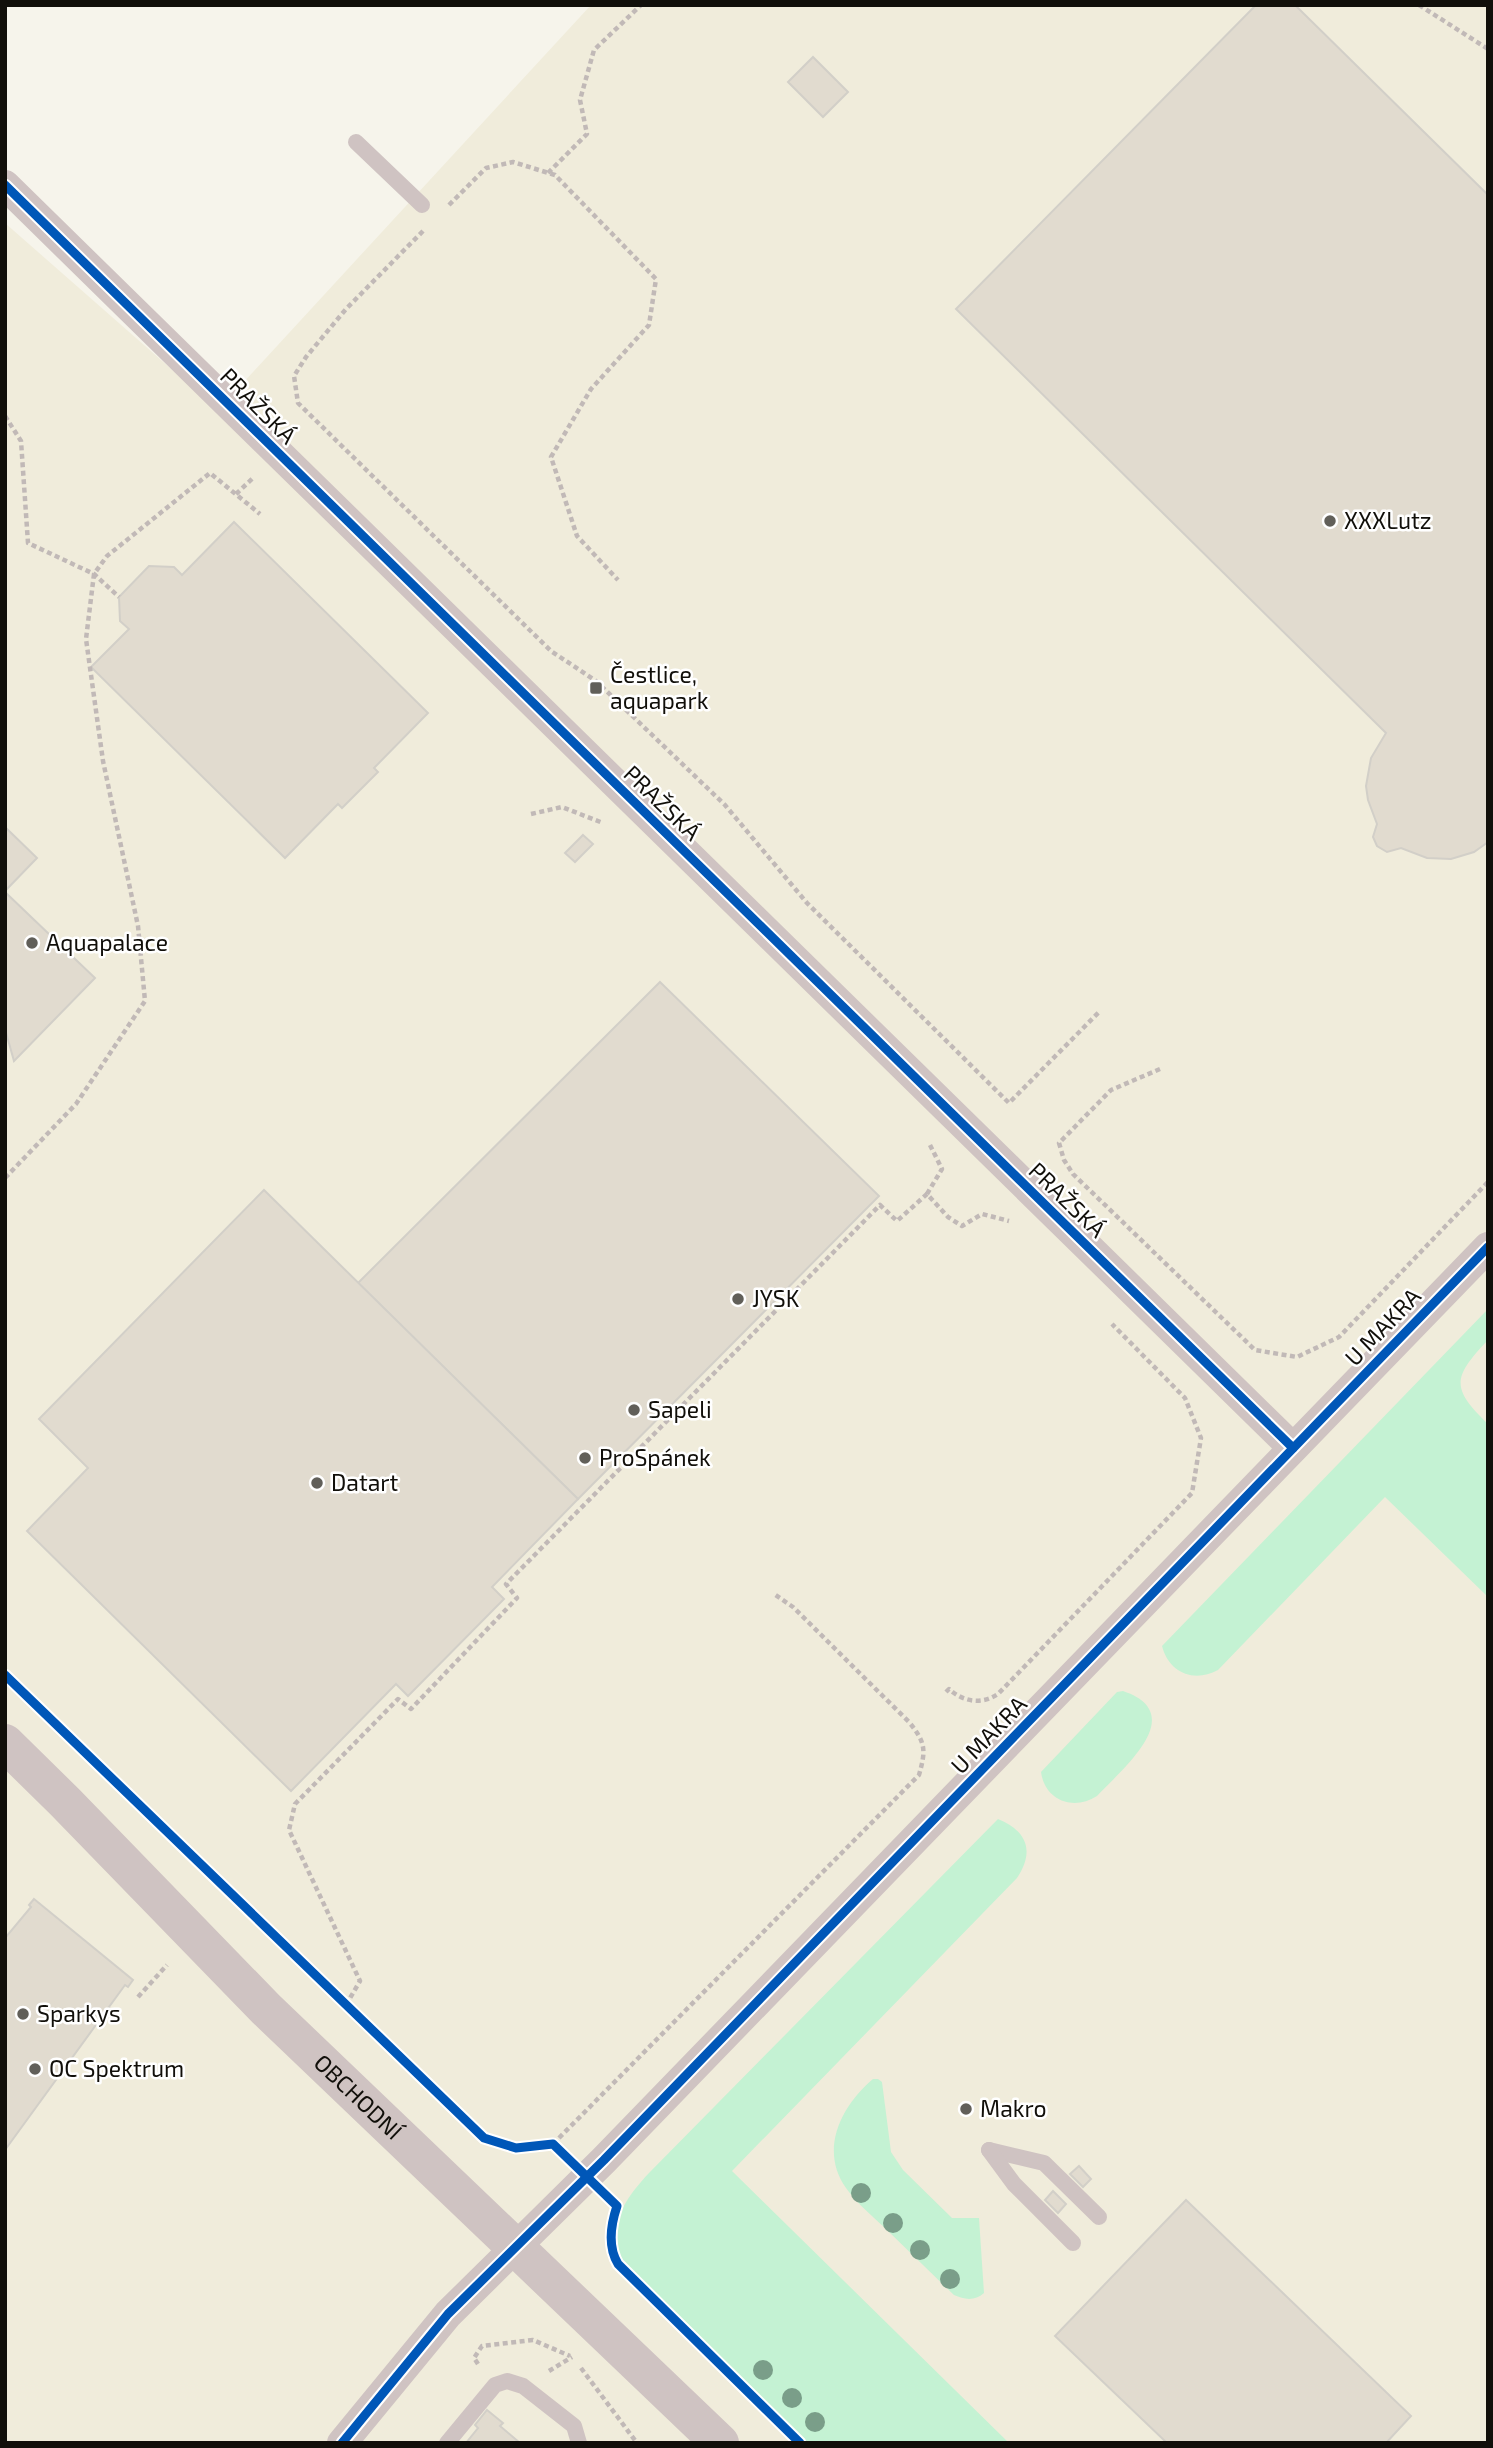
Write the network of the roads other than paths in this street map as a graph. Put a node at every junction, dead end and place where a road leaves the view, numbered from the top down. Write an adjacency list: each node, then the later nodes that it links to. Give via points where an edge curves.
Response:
1 (356, 142): 3 (lane)
2 (5, 185): 5 (street, PRAŽSKÁ)
3 (422, 205)
4 (1488, 1247): 5 (street, U MAKRA)
5 (1293, 1448): 9 (street, U MAKRA)
6 (5, 1744): 9 (street, OBCHODNÍ, via 265,2009)
7 (1100, 2217): 8 (lane, via 1044,2163 989,2150 1014,2184)
8 (1073, 2243)
9 (515, 2247): 10 (street, U MAKRA, via 448,2315); 13 (street, OBCHODNÍ)
10 (342, 2443)
11 (447, 2443): 12 (lane, via 495,2385 507,2381 523,2386 574,2426)
12 (579, 2443)
13 (720, 2443)

